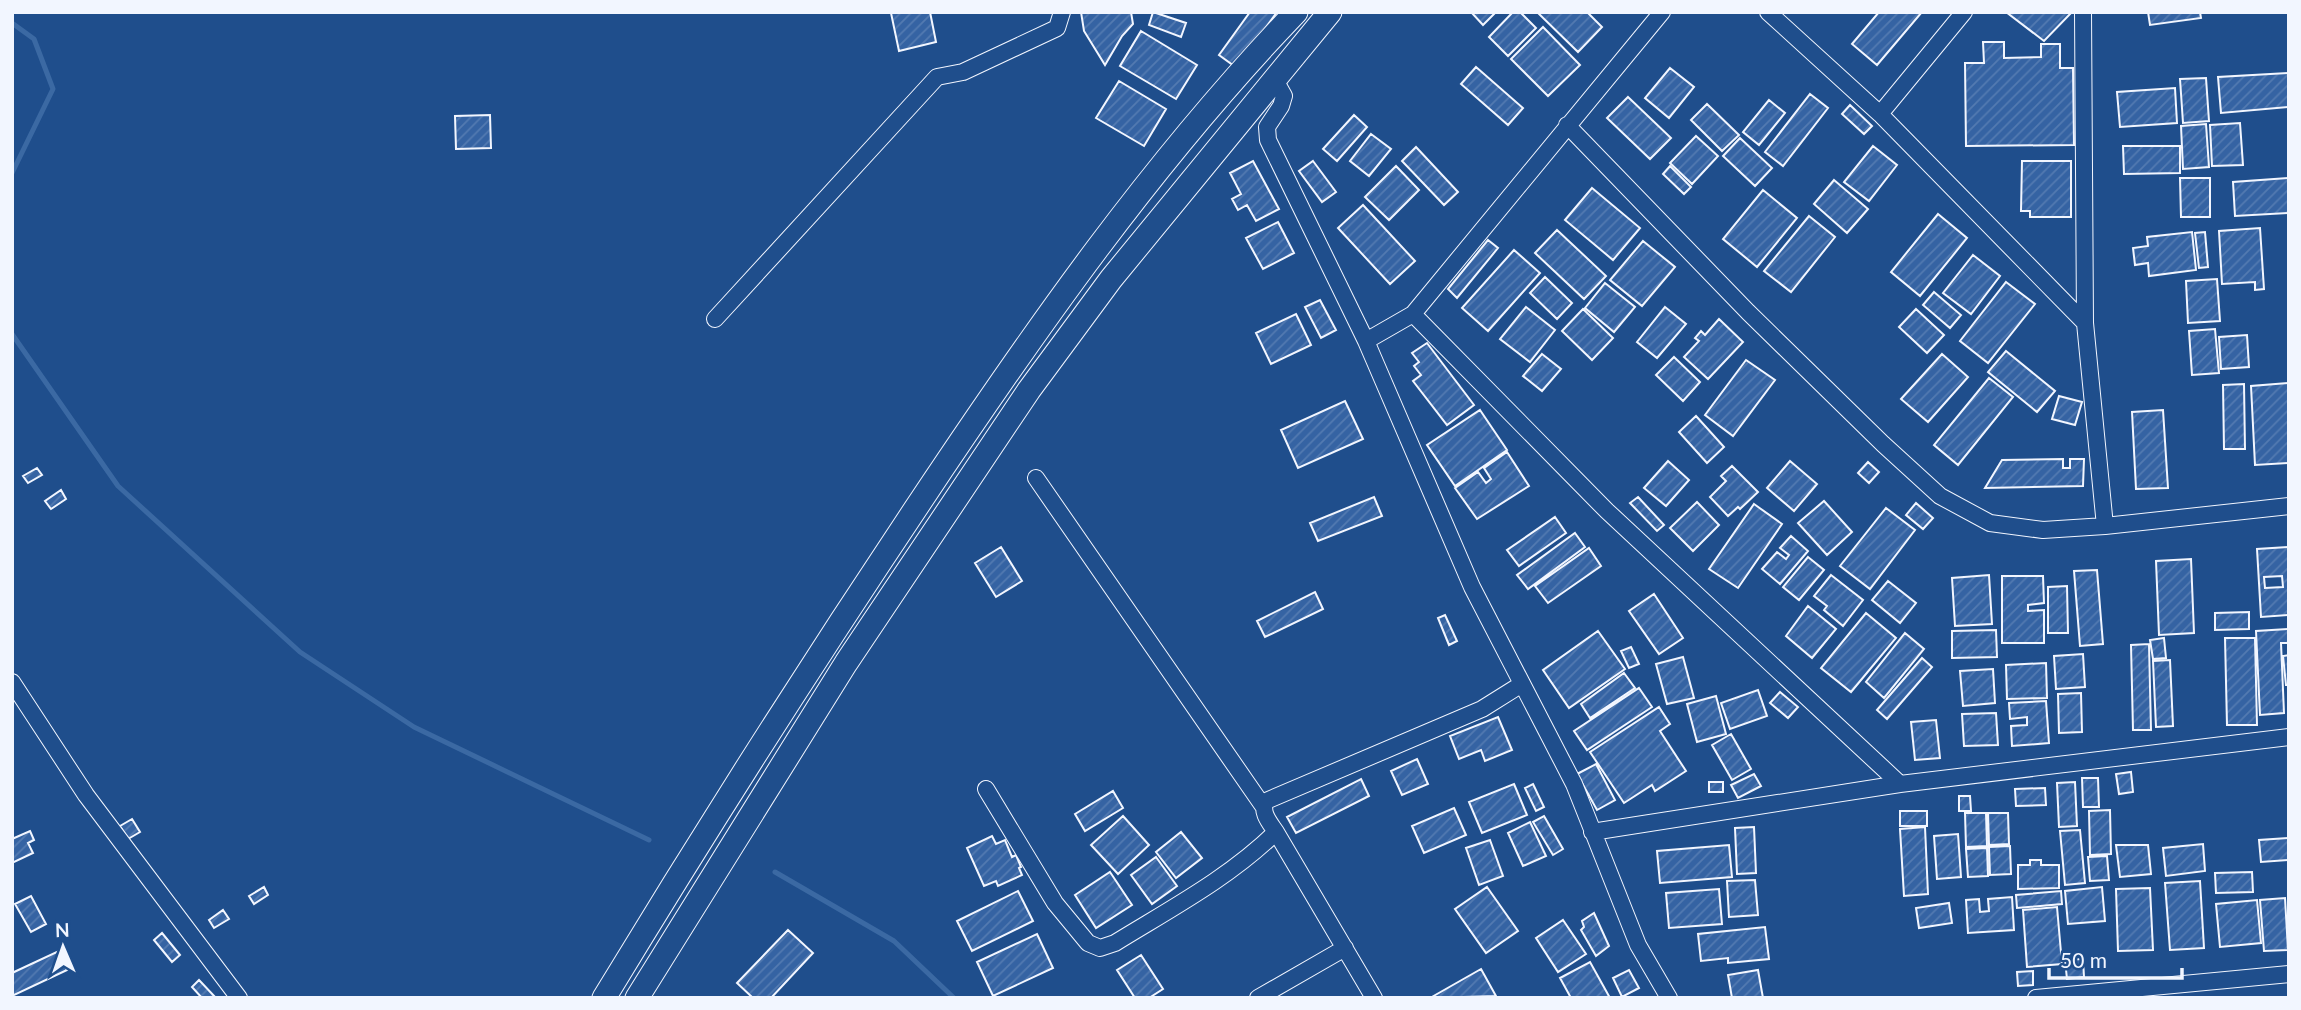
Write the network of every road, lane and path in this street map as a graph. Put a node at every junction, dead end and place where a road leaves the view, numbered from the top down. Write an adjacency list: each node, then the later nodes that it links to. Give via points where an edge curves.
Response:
1 (1062, 12): 12 (street, via 1057,28 963,72 937,77)
2 (1296, 12): 29 (main road, via 1184,137 1006,374 822,648)
3 (1330, 12): 8 (main road)
4 (1662, 12): 10 (street)
5 (1768, 12): 9 (street)
6 (1964, 12): 9 (street)
7 (2083, 12): 13 (street)
8 (1275, 79): 14 (street, via 1284,96 1267,127 1268,140); 30 (main road, via 1111,279 1029,390 846,663)
9 (1881, 114): 13 (street)
10 (1567, 125): 11 (street); 17 (street, via 1748,312 1940,496 1990,523 2043,530)
11 (1413, 314): 14 (street); 21 (street, via 1606,511)
12 (715, 319)
13 (2085, 323): 17 (street)
14 (1366, 341): 19 (street, via 1472,587)
15 (1036, 478): 23 (street)
16 (2289, 506): 17 (street)
17 (2105, 526)
18 (12, 682): 28 (street, via 86,795)
19 (1522, 684): 23 (street, via 1482,709 1265,801); 25 (street, via 1574,784)
20 (2289, 737): 21 (street)
21 (1900, 784): 25 (street)
22 (986, 789): 24 (street, via 1055,902 1088,943 1100,948 1220,878)
23 (1263, 806): 24 (street)
24 (1276, 832): 26 (street)
25 (1592, 832): 33 (street, via 1638,945)
26 (1345, 948): 31 (street); 32 (street)
27 (2289, 974): 34 (street)
28 (239, 998)
29 (604, 998)
30 (637, 998)
31 (1258, 998)
32 (1374, 998)
33 (1670, 998)
34 (2036, 998)

